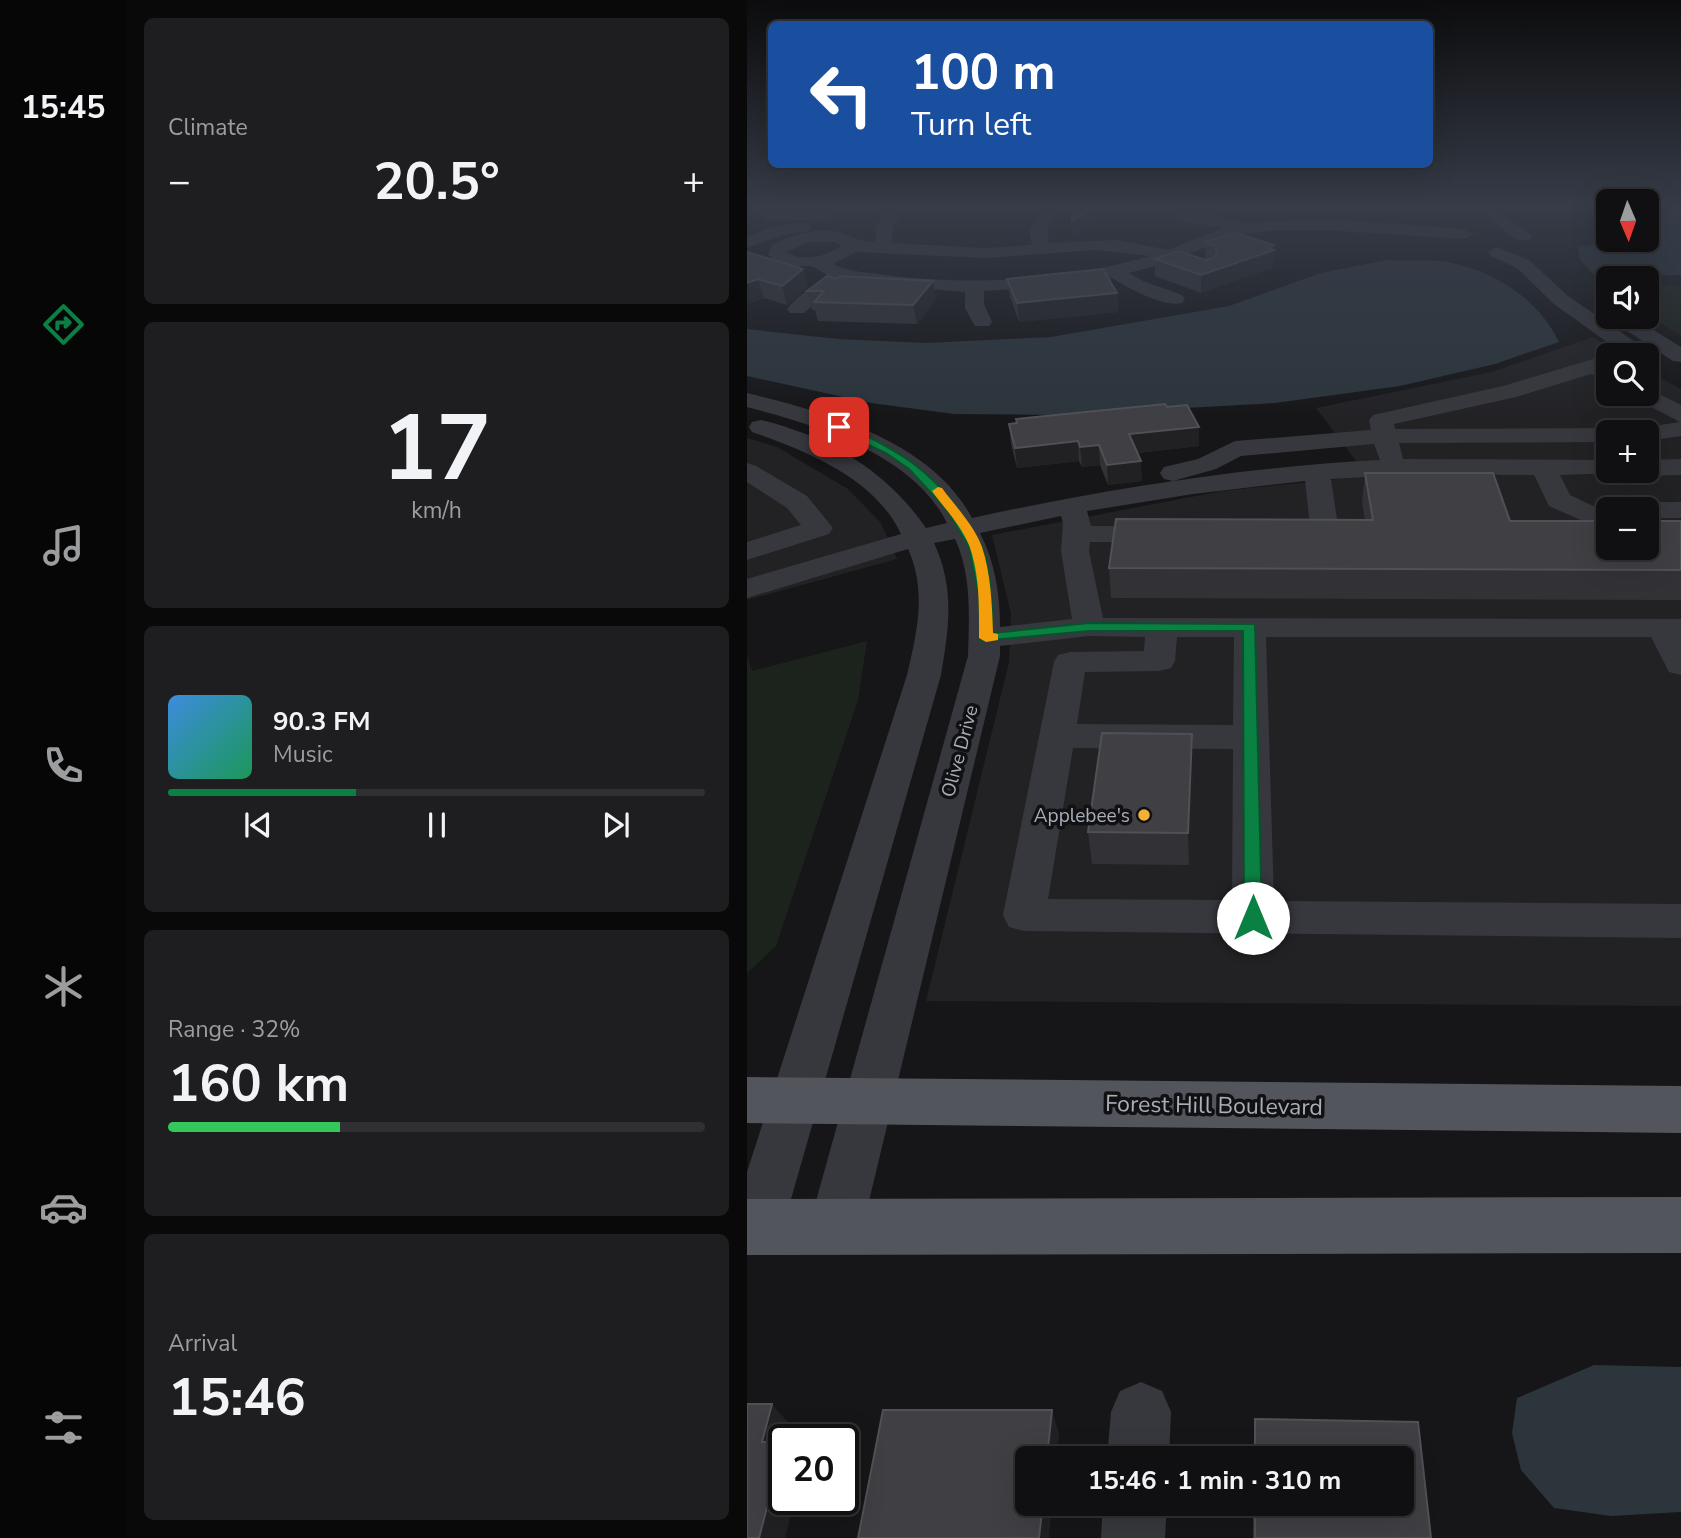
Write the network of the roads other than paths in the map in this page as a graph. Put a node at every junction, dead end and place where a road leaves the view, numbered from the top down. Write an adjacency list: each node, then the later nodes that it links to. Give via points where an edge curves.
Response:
1 (846, 277): 8 (street, via 816,292)
2 (860, 277): 6 (street, via 896,283)
3 (1067, 277): 6 (street)
4 (1123, 277): 7 (street)
5 (1536, 277): 11 (street)
6 (976, 285): 9 (street, via 975,310)
7 (1175, 299)
8 (797, 309)
9 (982, 321)
10 (1628, 329): 13 (street)
11 (1622, 343)
12 (1596, 368): 21 (street, via 1381,421)
13 (1671, 375)
14 (747, 400): 35 (street, Olive Drive, via 839,427 890,451 934,486)
15 (1659, 403): 16 (street)
16 (1681, 415)
17 (747, 423): 40 (street, via 805,442 855,467 887,495)
18 (1681, 429): 19 (street)
19 (1659, 432)
20 (1596, 435): 21 (street)
21 (1385, 436): 22 (street); 33 (street, via 1235,449 1207,464 1161,478 1109,486)
22 (1393, 467): 24 (street); 28 (street)
23 (1681, 467): 26 (street)
24 (1544, 468): 25 (street); 29 (street, via 1559,500)
25 (1596, 468)
26 (1659, 468)
27 (747, 471): 41 (street, via 797,502 819,528)
28 (1317, 472): 33 (street, via 1208,484); 37 (street, via 1325,533)
29 (1579, 510): 30 (street); 34 (street)
30 (1596, 510)
31 (1659, 510): 32 (street)
32 (1681, 510)
33 (1065, 511): 35 (street); 36 (street); 43 (street)
34 (1596, 518)
35 (966, 528): 40 (street); 47 (street, Olive Drive, via 981,571)
36 (1188, 534)
37 (1270, 534)
38 (1659, 534): 39 (street)
39 (1681, 534)
40 (918, 538): 42 (street); 53 (street, via 934,591 934,621 924,674)
41 (747, 551)
42 (747, 589)
43 (1089, 627): 44 (street); 47 (street)
44 (1162, 627): 45 (street); 49 (street, via 1159,661 1070,662)
45 (1250, 627): 46 (street); 50 (street)
46 (1671, 627): 48 (street)
47 (986, 638): 54 (street, Olive Drive)
48 (1681, 665)
49 (1057, 736): 50 (street); 51 (street, via 1024,915)
50 (1251, 737): 51 (street)
51 (1253, 918): 52 (street)
52 (1681, 921)
53 (771, 1100): 54 (main road, Forest Hill Boulevard); 58 (street)
54 (868, 1102): 55 (main road, Forest Hill Boulevard); 57 (street, Olive Drive)
55 (1681, 1110)
56 (1681, 1225): 57 (main road)
57 (836, 1226): 58 (main road)
58 (751, 1227)
59 (1134, 1516): 60 (street)
60 (1133, 1538)

